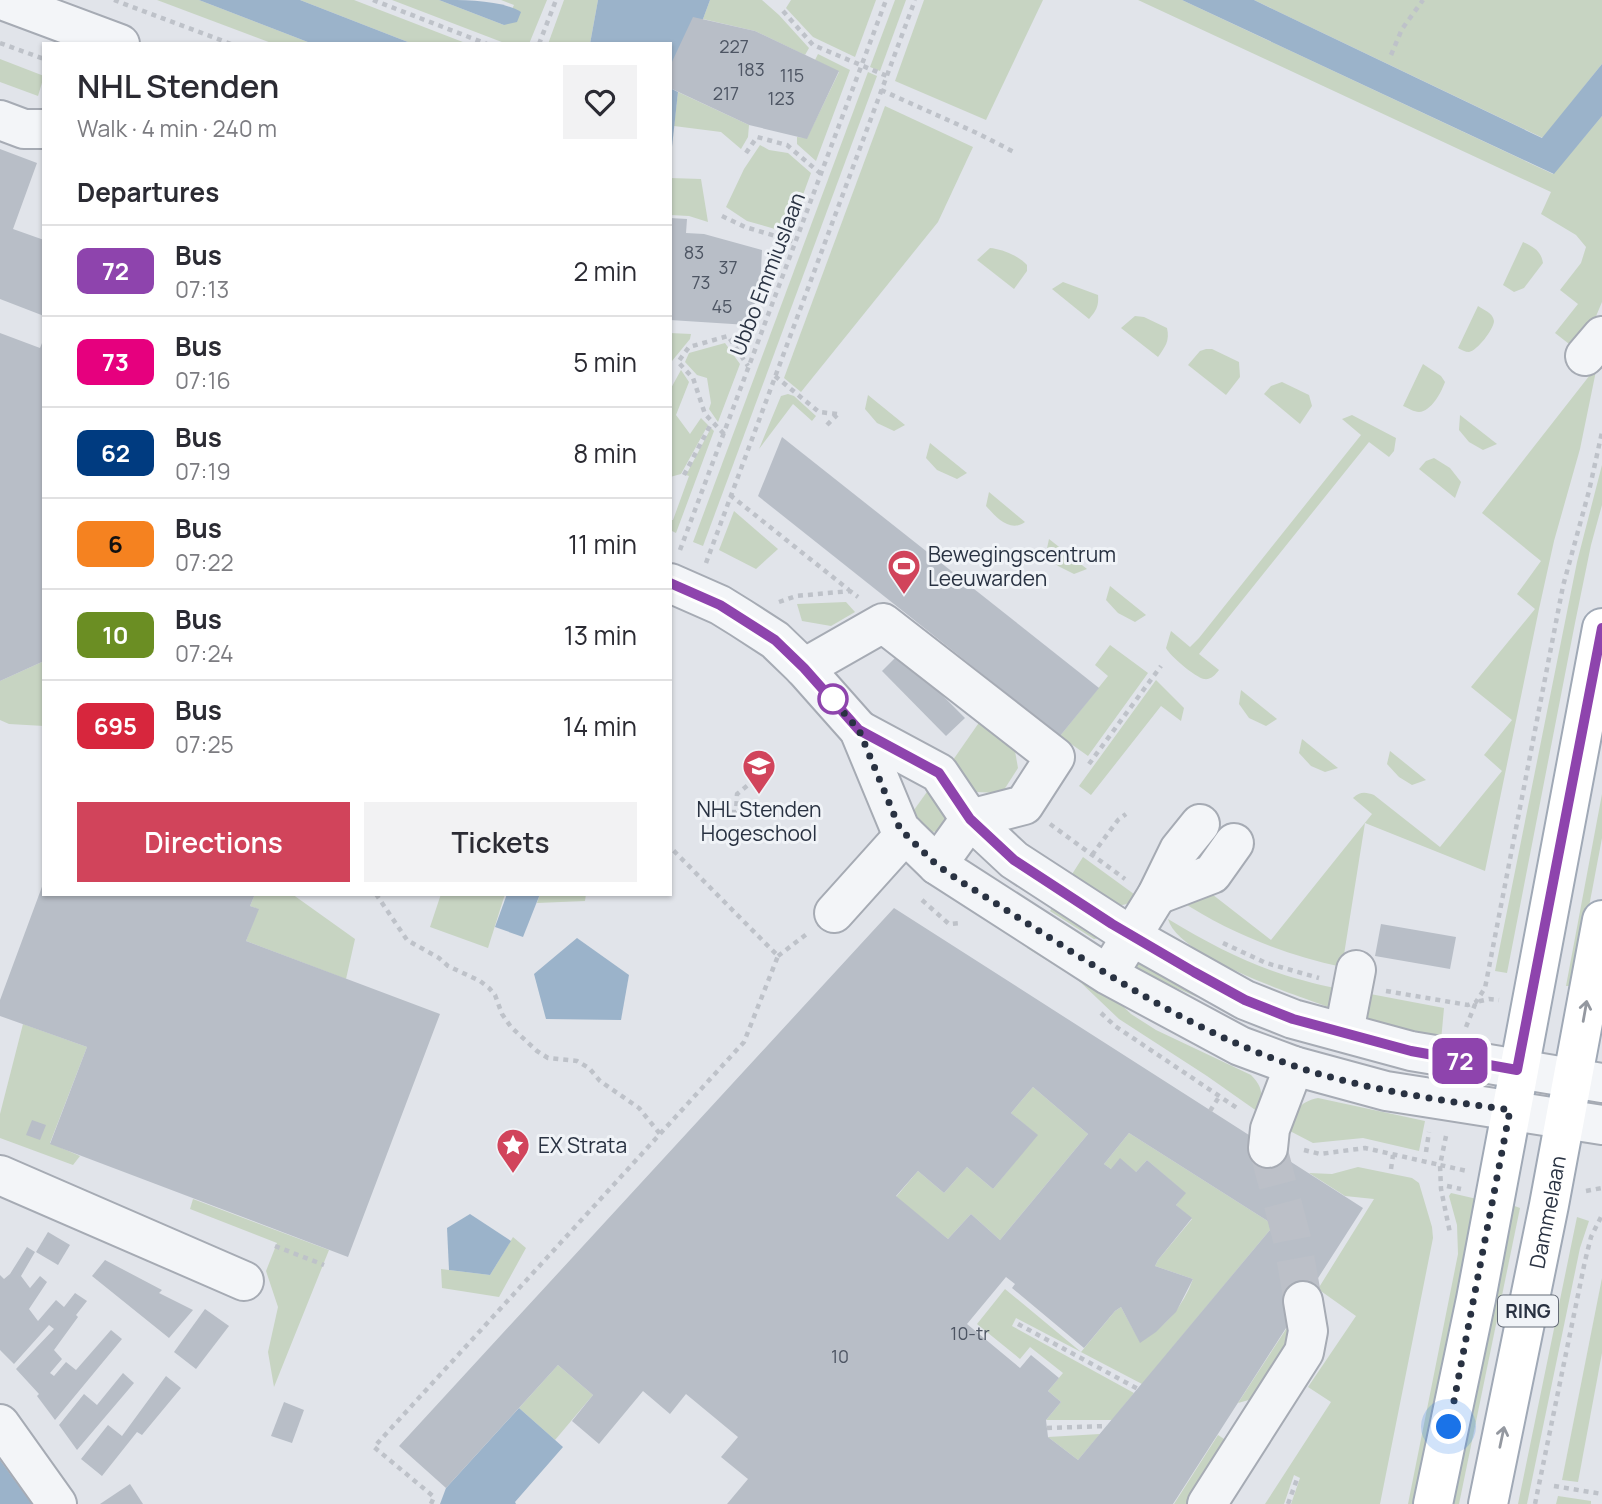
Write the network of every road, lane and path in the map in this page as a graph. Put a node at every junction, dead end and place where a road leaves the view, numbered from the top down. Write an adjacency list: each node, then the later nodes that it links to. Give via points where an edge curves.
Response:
1 (2, 0): 9 (street)
2 (114, 0): 10 (path)
3 (373, 0): 11 (path)
4 (556, 0): 12 (path)
5 (886, 0): 16 (path, Ubbo Emmiuslaan)
6 (915, 0): 17 (path)
7 (1423, 0): 14 (path, via 1402,29)
8 (783, 11): 16 (path, via 813,44)
9 (115, 42)
10 (226, 42)
11 (482, 42)
12 (540, 42)
13 (0, 43): 15 (path)
14 (1391, 55)
15 (42, 58)
16 (861, 67): 17 (path); 23 (path, Ubbo Emmiuslaan)
17 (887, 76): 18 (path)
18 (881, 90): 22 (path); 27 (path)
19 (0, 120): 20 (street, via 24,129)
20 (42, 129)
21 (747, 153): 23 (path, via 757,137 787,145)
22 (1016, 153)
23 (821, 174): 25 (path, Ubbo Emmiuslaan)
24 (722, 216): 25 (path)
25 (796, 242): 26 (path, Ubbo Emmiuslaan)
26 (749, 367): 28 (path, via 728,336 689,347 678,362 693,379); 31 (path, Ubbo Emmiuslaan)
27 (775, 376): 29 (path, via 819,412 837,414); 33 (path)
28 (712, 422): 31 (path); 32 (path)
29 (827, 425)
30 (1602, 432): 59 (path, via 1563,586 1485,988 1476,1002 1462,1005)
31 (724, 434): 34 (path, Ubbo Emmiuslaan)
32 (684, 475)
33 (730, 495): 34 (path); 35 (path)
34 (681, 578): 36 (street)
35 (850, 591): 36 (path, via 796,596); 37 (path)
36 (741, 618): 40 (street, via 775,640)
37 (883, 623): 40 (street); 46 (street, via 1055,757 1024,805)
38 (1602, 628): 62 (main road, RING)
39 (1161, 666): 43 (path)
40 (804, 668): 41 (street)
41 (859, 730): 46 (street, via 939,773); 48 (street)
42 (768, 769): 44 (path, via 737,794 736,812)
43 (1083, 774)
44 (732, 812)
45 (1126, 814): 50 (path)
46 (970, 819): 51 (street); 56 (street, via 1014,860)
47 (1049, 820): 50 (path)
48 (905, 834): 51 (street); 54 (street)
49 (672, 849): 69 (path, via 778,956 744,1042)
50 (1092, 855): 53 (path)
51 (937, 865): 58 (street)
52 (377, 896): 69 (path, via 407,940 489,988 511,1027 537,1051 589,1068 639,1108)
53 (1155, 898): 53 (street, via 1212,874 1209,827 1164,840); 56 (street)
54 (834, 913)
55 (1602, 920): 63 (main road, Dammelaan / RING, one-way to 55)
56 (1131, 936): 58 (street); 60 (street, via 1245,1000)
57 (1218, 941): 59 (path, via 1290,971)
58 (1108, 975): 61 (street, via 1240,1046)
59 (1355, 977): 60 (street)
60 (1344, 1032): 62 (street, via 1411,1051)
61 (1294, 1066): 65 (street, via 1387,1091); 70 (street, via 1270,1129)
62 (1517, 1070): 63 (street); 65 (main road, RING)
63 (1587, 1081): 67 (main road, Dammelaan / RING)
64 (1219, 1097): 66 (path)
65 (1510, 1110): 67 (street); 91 (main road, RING)
66 (1210, 1111)
67 (1565, 1118): 68 (street); 92 (main road, Dammelaan / RING, one-way to 67)
68 (1602, 1125)
69 (660, 1134): 88 (path, via 374,1447 434,1497)
70 (1268, 1148)
71 (1440, 1165): 72 (path, via 1393,1154)
72 (1391, 1169)
73 (0, 1175): 77 (street)
74 (1601, 1216): 93 (path, via 1585,1261)
75 (275, 1246): 76 (path)
76 (324, 1265)
77 (244, 1281)
78 (1303, 1301): 89 (street, via 1308,1331 1304,1352)
79 (1018, 1324): 80 (path)
80 (1138, 1389)
81 (0, 1424): 87 (street)
82 (1107, 1426): 83 (path)
83 (1047, 1428)
84 (1297, 1479): 90 (path)
85 (1554, 1486): 86 (path)
86 (1602, 1494)
87 (57, 1504)
88 (432, 1504)
89 (1207, 1504)
90 (1288, 1504)
91 (1433, 1504)
92 (1488, 1504)
93 (1535, 1504)

